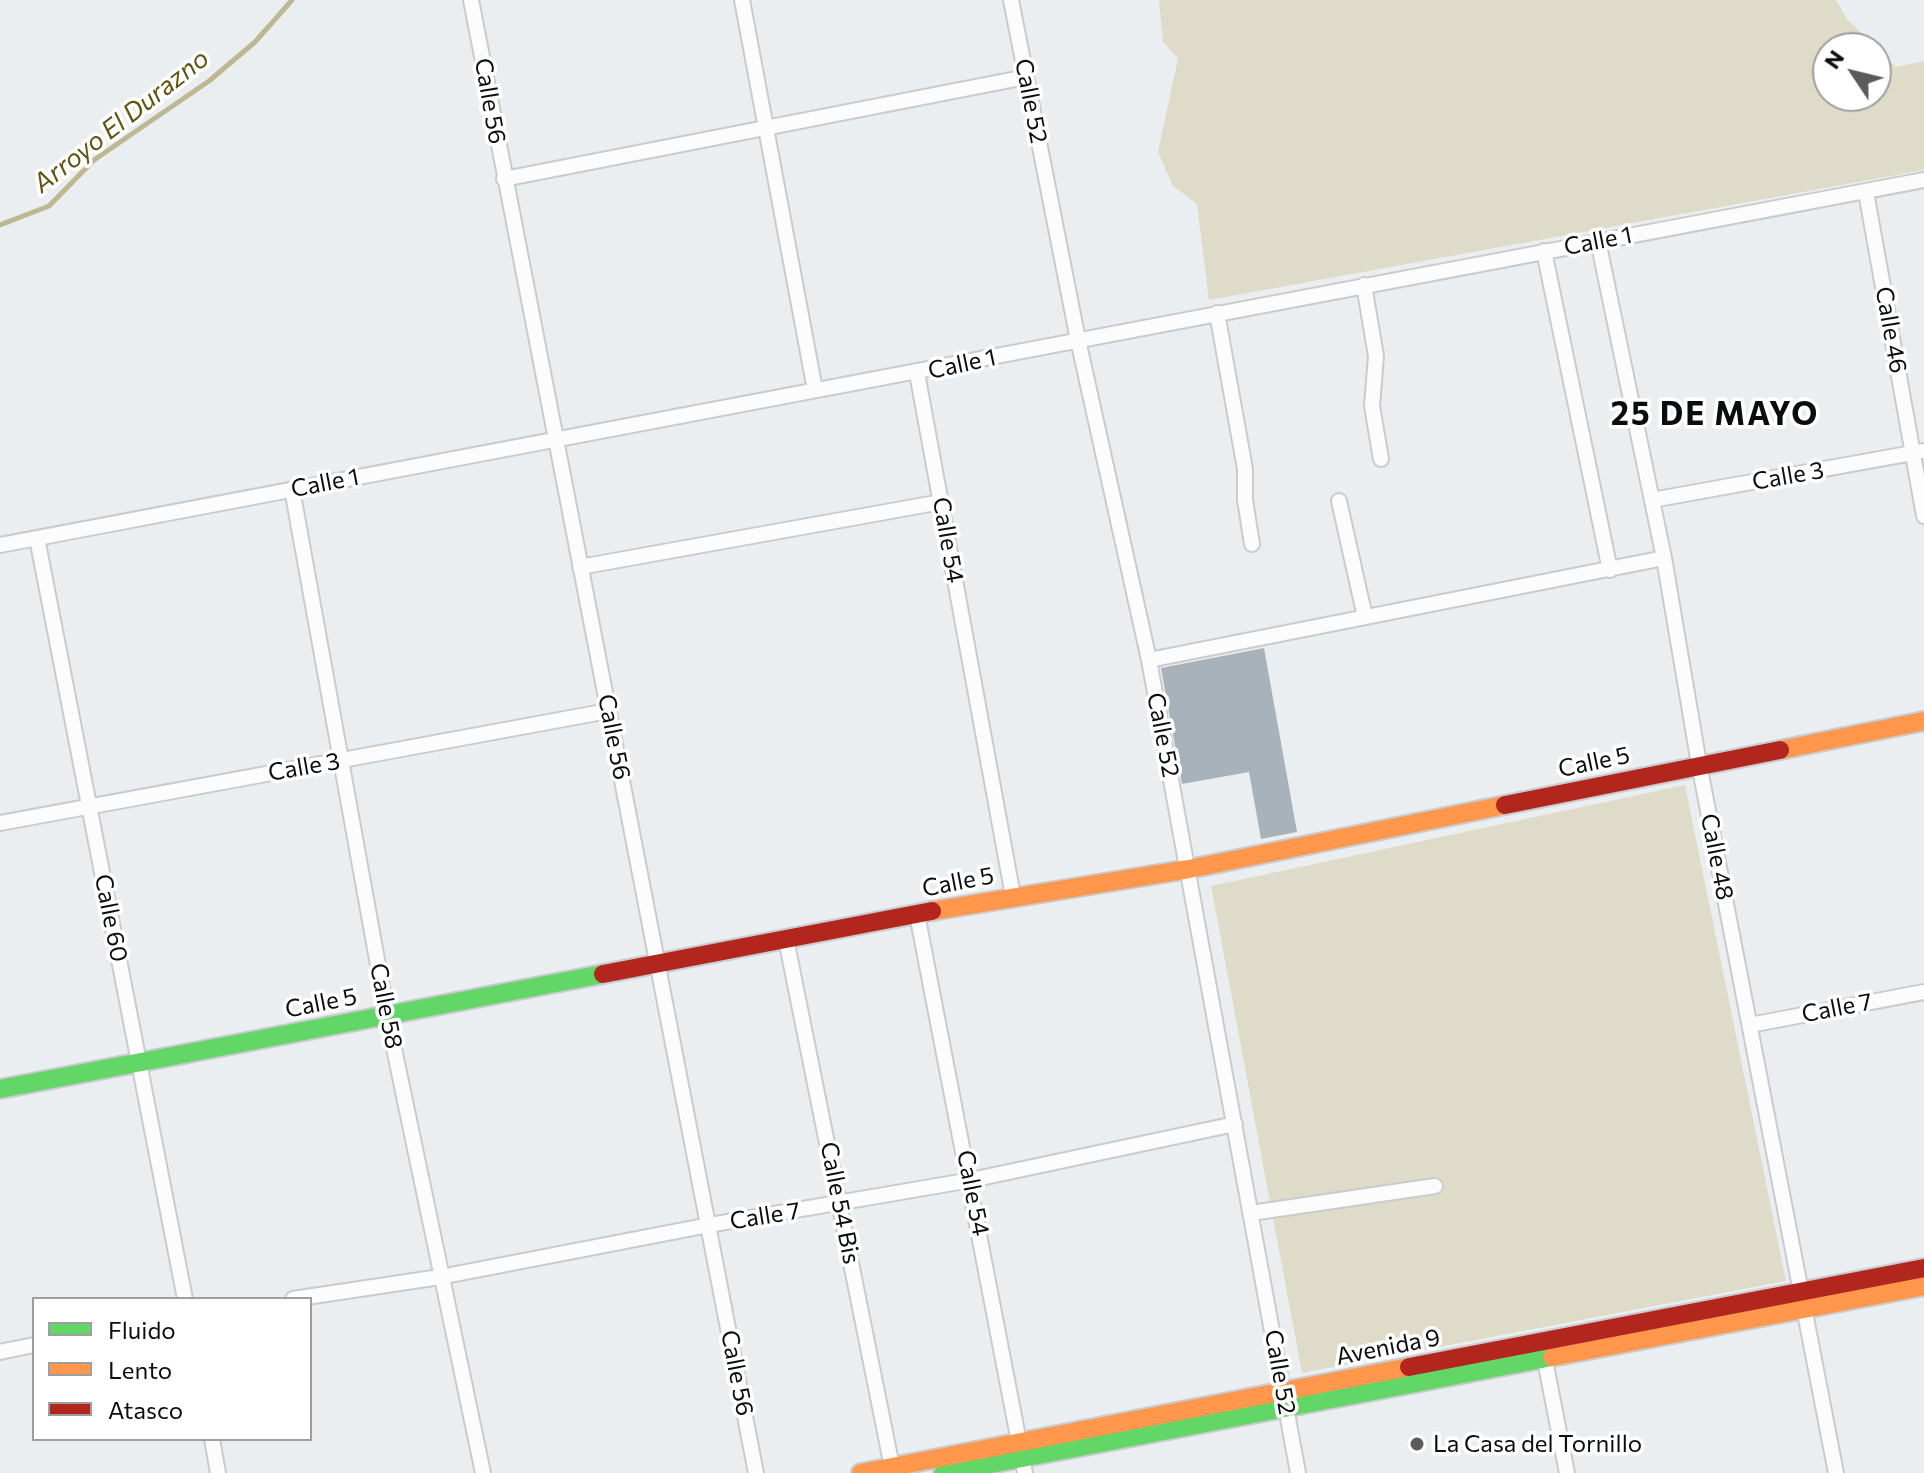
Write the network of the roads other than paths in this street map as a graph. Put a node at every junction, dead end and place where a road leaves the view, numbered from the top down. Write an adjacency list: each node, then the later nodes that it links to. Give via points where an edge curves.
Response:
1 (471, 0): 6 (street, Calle 56)
2 (742, 0): 5 (street)
3 (1011, 0): 4 (street, Calle 52)
4 (1026, 77): 5 (street); 13 (street, Calle 52)
5 (766, 128): 6 (street); 15 (street)
6 (504, 179): 16 (street, Calle 56)
7 (1924, 180): 8 (street, Calle 1)
8 (1866, 192): 9 (street, Calle 1); 17 (street, Calle 46)
9 (1598, 241): 10 (street, Calle 1); 20 (street, Calle 48)
10 (1544, 251): 11 (street, Calle 1); 29 (street)
11 (1364, 285): 12 (street, Calle 1); 18 (street, via 1376,356 1372,406)
12 (1217, 313): 13 (street, Calle 1); 25 (street, via 1245,469)
13 (1078, 340): 14 (street, Calle 1); 31 (street, Calle 52)
14 (917, 373): 15 (street, Calle 1); 22 (street, Calle 54)
15 (815, 390): 16 (street, Calle 1)
16 (555, 439): 19 (street, Calle 1); 28 (street, Calle 56)
17 (1918, 452): 20 (street, Calle 3); 23 (street, Calle 46)
18 (1381, 459)
19 (292, 489): 24 (street, Calle 1); 34 (street, Calle 58)
20 (1652, 500): 27 (street, Calle 48)
21 (1339, 501): 30 (street)
22 (941, 502): 28 (street); 39 (street, Calle 54)
23 (1924, 516)
24 (37, 538): 26 (street, Calle 1); 36 (street, Calle 60)
25 (1252, 544)
26 (0, 545)
27 (1664, 558): 29 (street); 35 (street, Calle 48)
28 (580, 567): 32 (street, Calle 56)
29 (1610, 570): 30 (street)
30 (1365, 617): 31 (street)
31 (1149, 660): 38 (street, Calle 52)
32 (608, 711): 34 (street, Calle 3); 42 (street, Calle 56)
33 (1924, 721): 35 (street, Calle 5)
34 (341, 760): 36 (street, Calle 3); 44 (street, Calle 58)
35 (1699, 764): 38 (street, Calle 5); 45 (street, Calle 48)
36 (89, 807): 37 (street, Calle 3); 46 (street, Calle 60)
37 (0, 823)
38 (1189, 869): 39 (street, Calle 5); 48 (street, Calle 52)
39 (1013, 896): 40 (street, Calle 5)
40 (917, 914): 41 (street, Calle 5); 49 (street, Calle 54)
41 (786, 939): 42 (street, Calle 5); 51 (street, Calle 54 Bis)
42 (658, 963): 44 (street, Calle 5); 53 (street, Calle 56)
43 (1924, 992): 45 (street, Calle 7)
44 (387, 1015): 46 (street, Calle 5); 55 (street, Calle 58)
45 (1750, 1025): 59 (street, Calle 48)
46 (139, 1062): 47 (street, Calle 5); 57 (street, Calle 60)
47 (0, 1089)
48 (1235, 1124): 49 (street, Calle 7); 52 (street, Calle 52)
49 (971, 1180): 51 (street, Calle 7); 65 (street, Calle 54)
50 (1435, 1186): 52 (street)
51 (841, 1204): 53 (street, Calle 7); 66 (street, Calle 54 Bis)
52 (1251, 1213): 63 (street, Calle 52)
53 (709, 1225): 55 (street, Calle 7); 69 (street, Calle 56)
54 (1924, 1268): 59 (street, Avenida 9)
55 (440, 1277): 58 (street, Calle 7); 68 (street, Calle 58)
56 (1924, 1286): 59 (street, Avenida 9)
57 (185, 1297)
58 (306, 1297)
59 (1804, 1301): 61 (street, Avenida 9); 74 (street, Calle 48)
60 (32, 1345): 62 (street)
61 (1543, 1350): 63 (street, Avenida 9); 73 (street)
62 (0, 1352)
63 (1285, 1400): 65 (street, Avenida 9); 72 (street, Calle 52)
64 (212, 1441): 67 (street)
65 (1022, 1458): 66 (street, Avenida 9); 71 (street, Avenida 9)
66 (892, 1467): 70 (street, Avenida 9)
67 (218, 1473)
68 (483, 1473)
69 (756, 1473)
70 (861, 1473)
71 (943, 1473)
72 (1298, 1473)
73 (1567, 1473)
74 (1836, 1473)

